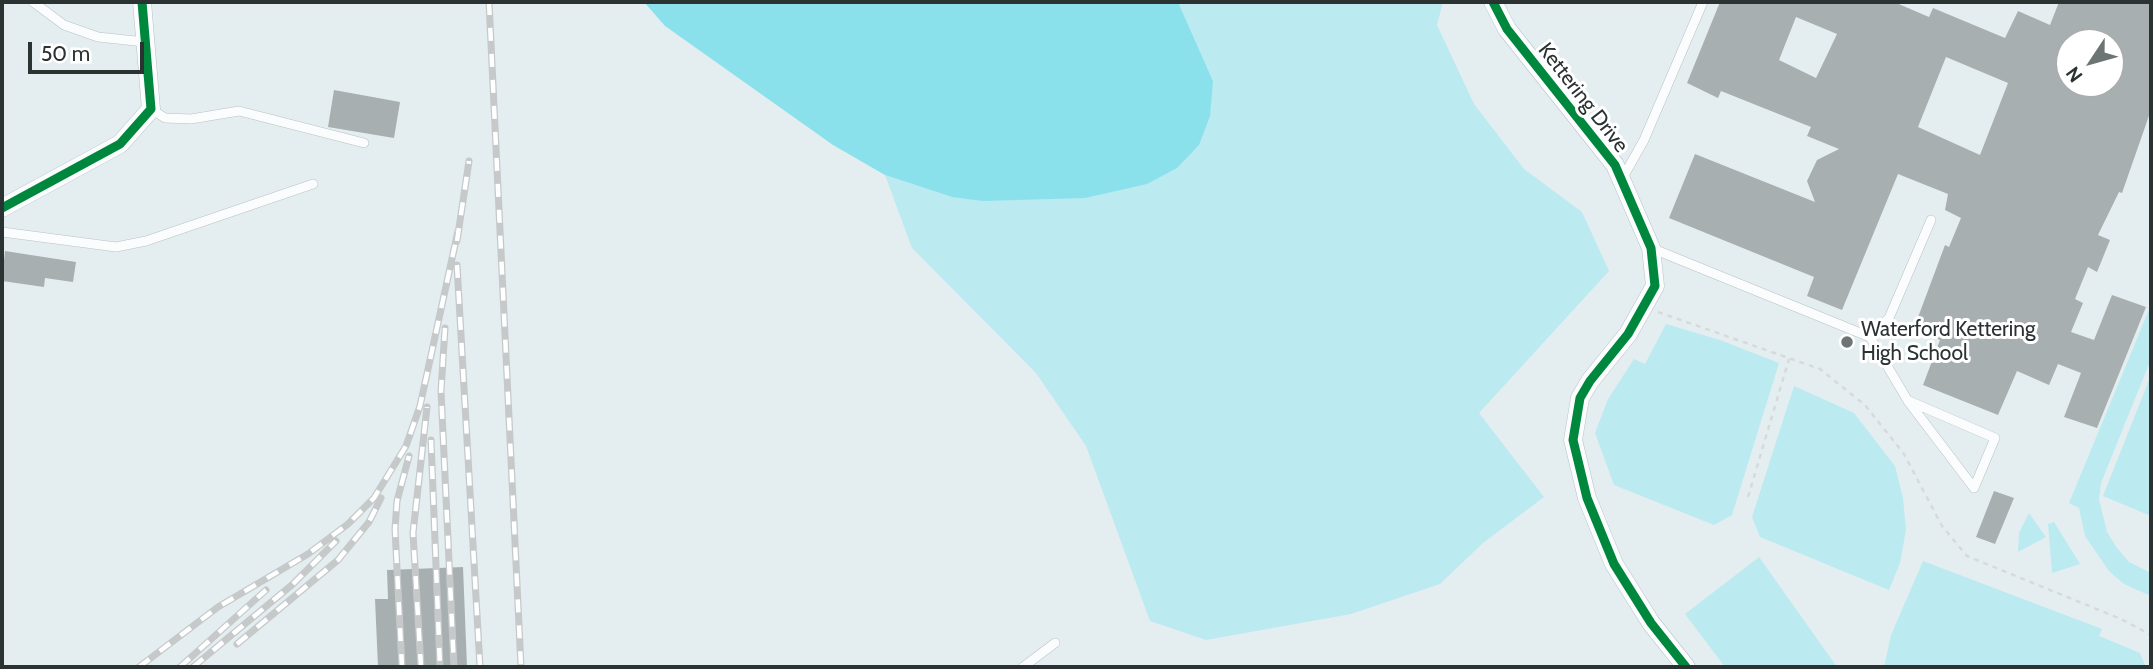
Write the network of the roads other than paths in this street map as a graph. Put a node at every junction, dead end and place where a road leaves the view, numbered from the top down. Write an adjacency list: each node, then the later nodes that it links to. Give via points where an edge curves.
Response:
1 (33, 2): 5 (lane, via 64,25 98,37)
2 (142, 2): 5 (street)
3 (1493, 2): 8 (street, Kettering Drive, via 1507,29)
4 (1703, 2): 8 (lane, via 1644,139)
5 (145, 42): 6 (street)
6 (151, 109): 7 (lane, via 165,118 191,120 239,111); 10 (street, via 120,144)
7 (364, 143)
8 (1622, 178): 13 (street, Kettering Drive)
9 (313, 184): 12 (lane, via 116,247)
10 (2, 208)
11 (1931, 220): 14 (lane, via 1889,318)
12 (2, 232)
13 (1651, 248): 14 (lane); 18 (street, Kettering Drive, via 1655,286 1580,398 1573,440 1587,498 1614,564)
14 (1870, 337): 15 (lane)
15 (1908, 401): 15 (lane, via 1949,456 1974,488 1995,438)
16 (1055, 643): 17 (lane)
17 (1023, 667)
18 (1686, 667)

